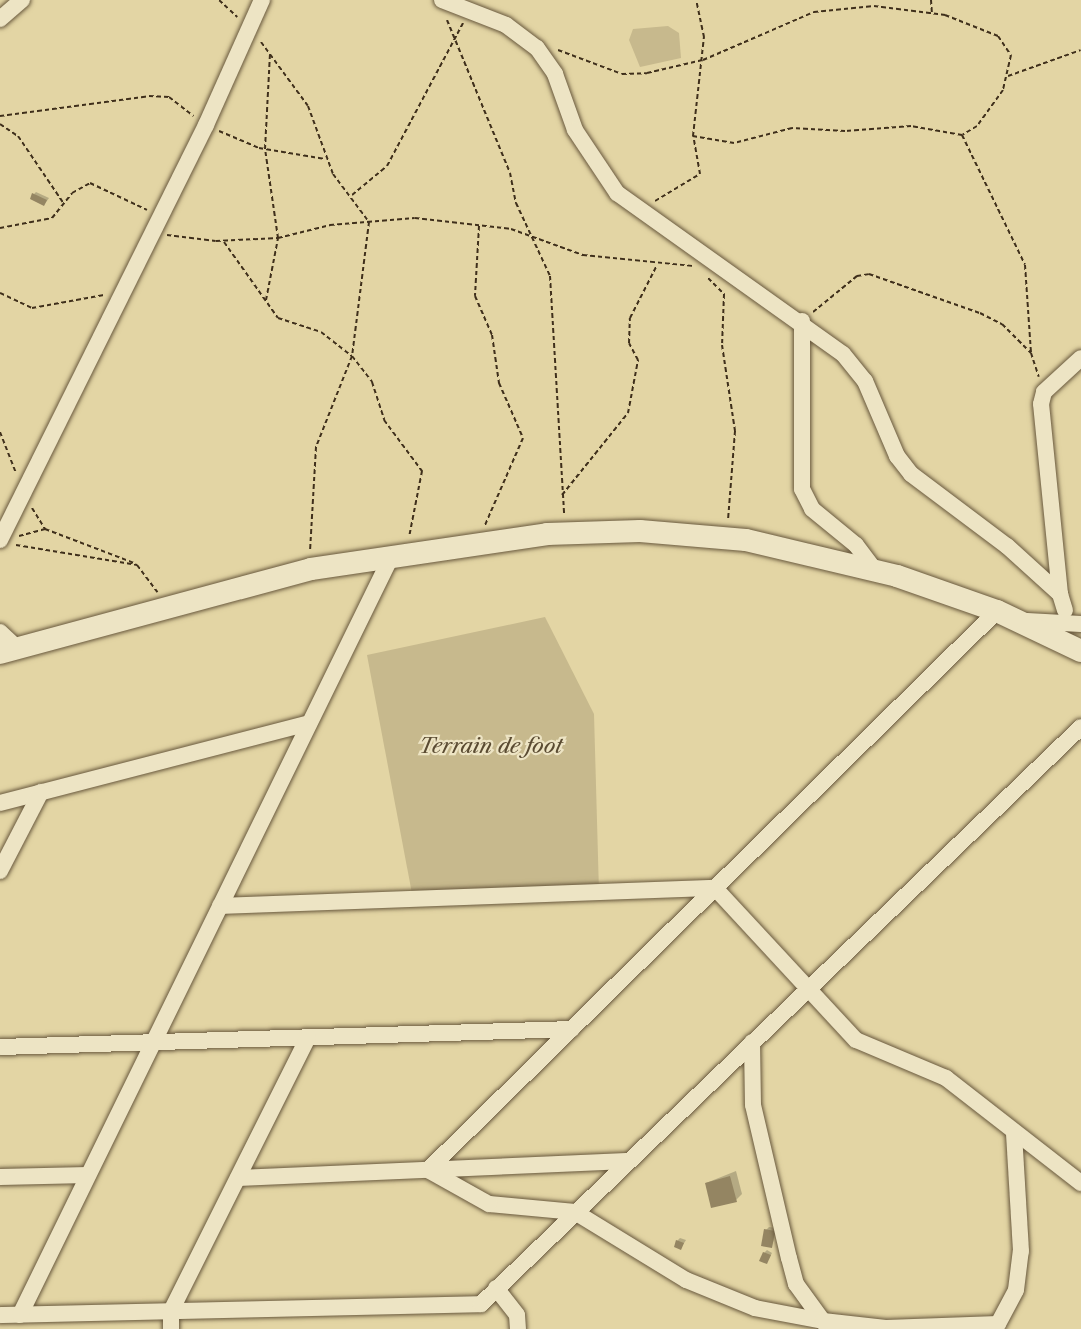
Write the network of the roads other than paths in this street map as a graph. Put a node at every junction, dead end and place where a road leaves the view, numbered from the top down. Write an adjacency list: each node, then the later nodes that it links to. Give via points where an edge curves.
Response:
1 (22, 0): 4 (street)
2 (262, 0): 7 (street)
3 (442, 4): 5 (street, via 475,10 525,37 555,74 575,130 601,173 639,211 703,264)
4 (0, 19)
5 (802, 321): 6 (street, via 860,374 897,456 911,474 981,524 1063,602 1044,392); 9 (street, via 802,489 812,508 856,545)
6 (1081, 358)
7 (8, 540)
8 (398, 556): 9 (main road, via 566,532 726,537); 14 (main road, via 310,569); 16 (street)
9 (875, 570): 10 (main road)
10 (997, 611): 11 (main road); 21 (street)
11 (1020, 621): 12 (street); 15 (main road)
12 (1081, 624)
13 (0, 632): 14 (street)
14 (9, 651)
15 (1081, 651)
16 (309, 723): 18 (street); 22 (street)
17 (1080, 733): 23 (street)
18 (42, 792): 19 (street); 20 (street)
19 (0, 803)
20 (0, 871)
21 (715, 888): 22 (street); 23 (street); 24 (street)
22 (220, 906): 26 (street)
23 (809, 987): 27 (street); 29 (street, via 856,1040 946,1078)
24 (572, 1029): 25 (street); 31 (street)
25 (308, 1037): 26 (street); 34 (street)
26 (153, 1042): 28 (street); 32 (street)
27 (752, 1042): 30 (street); 41 (street, via 753,1105 789,1258 796,1284)
28 (0, 1047)
29 (1014, 1132): 35 (street); 41 (street, via 1021,1251 1016,1290 998,1324 886,1328)
30 (627, 1161): 31 (street); 36 (street)
31 (428, 1170): 34 (street); 36 (street, via 489,1204)
32 (88, 1175): 33 (street); 40 (street)
33 (0, 1177)
34 (238, 1178): 38 (street)
35 (1081, 1183)
36 (575, 1212): 37 (street); 41 (street, via 686,1280 755,1308)
37 (496, 1288): 38 (street, via 481,1304); 43 (street, via 517,1316)
38 (171, 1311): 40 (street); 42 (street)
39 (0, 1315): 40 (street)
40 (20, 1315)
41 (826, 1325)
42 (171, 1329)
43 (518, 1329)

